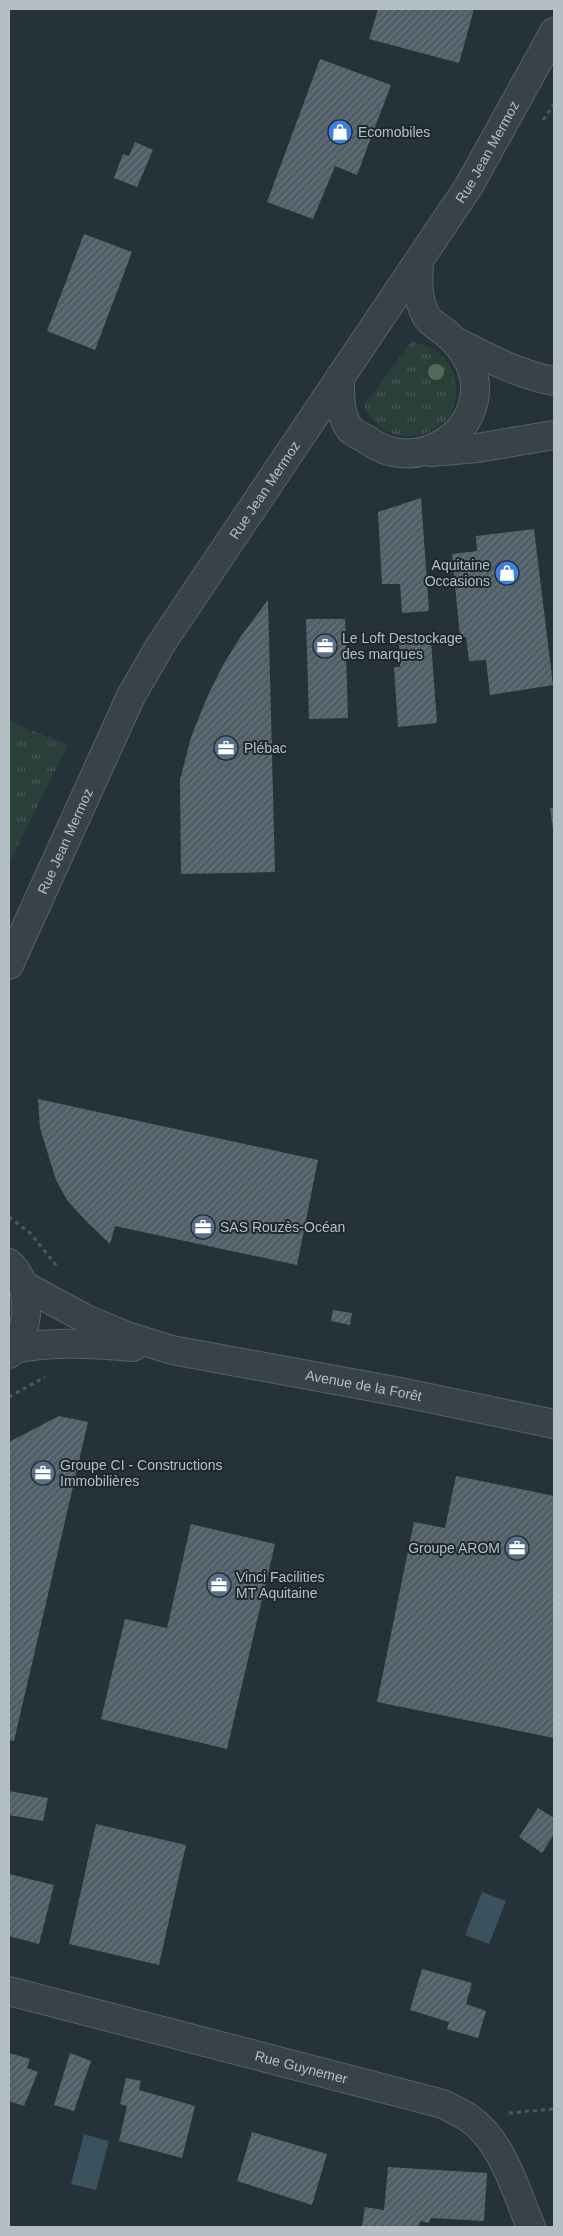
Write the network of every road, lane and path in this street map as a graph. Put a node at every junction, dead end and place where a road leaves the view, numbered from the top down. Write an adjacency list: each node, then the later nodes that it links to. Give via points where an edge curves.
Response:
1 (554, 32): 2 (street, Rue Jean Mermoz, via 469,186)
2 (418, 261): 3 (street, via 417,287); 4 (street, Rue Jean Mermoz)
3 (427, 318): 4 (street); 5 (street)
4 (377, 325): 6 (street, Rue Jean Mermoz)
5 (457, 342): 7 (street, via 494,361); 11 (street, via 469,359 474,379 474,400 467,419 454,436 437,447)
6 (340, 377): 8 (street, via 343,415); 10 (street, Rue Jean Mermoz)
7 (554, 381)
8 (350, 429): 10 (street, via 316,433); 11 (street, via 392,452)
9 (554, 436): 11 (street)
10 (298, 440): 12 (street, Rue Jean Mermoz, via 161,644 131,696)
11 (414, 454)
12 (9, 965)
13 (16, 1274): 14 (street, Avenue de la Forêt, via 86,1319); 15 (street, via 27,1307 24,1329)
14 (172, 1350): 15 (street, Avenue de la Forêt, via 72,1343 39,1344); 16 (street, Avenue de la Forêt)
15 (11, 1351)
16 (554, 1424)
17 (9, 1991): 18 (street, Rue Guynemer, via 443,2104 471,2120 492,2142)
18 (531, 2227)

